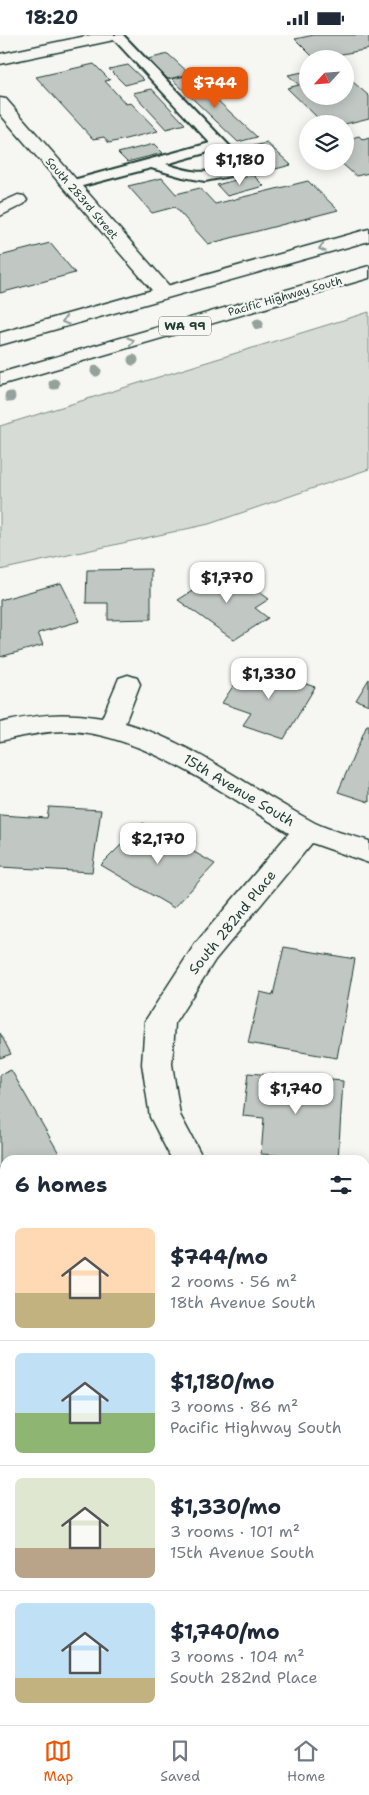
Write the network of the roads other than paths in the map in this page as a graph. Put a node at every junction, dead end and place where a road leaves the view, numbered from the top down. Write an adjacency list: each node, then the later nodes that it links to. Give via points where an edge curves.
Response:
1 (115, 35): 2 (street); 4 (lane)
2 (0, 59)
3 (0, 103): 6 (street, South 283rd Street)
4 (219, 145): 5 (lane); 5 (lane, via 235,160 235,167 226,173 210,177)
5 (151, 163): 6 (lane)
6 (71, 185): 11 (street, South 283rd Street)
7 (18, 200): 8 (street)
8 (0, 210)
9 (369, 235): 11 (street, one-way to 11)
10 (369, 272): 13 (street, Pacific Highway South / WA 99, one-way to 10)
11 (164, 293): 12 (street, one-way to 12); 13 (street, via 172,306 169,311 141,324 88,340)
12 (0, 339)
13 (0, 379)
14 (128, 684): 15 (street)
15 (110, 728): 16 (street, 15th Avenue South, via 68,722 28,725); 17 (street, 15th Avenue South, via 172,751)
16 (0, 732)
17 (307, 831): 18 (street, 15th Avenue South); 19 (street, South 282nd Place, via 205,952 160,1021 157,1064 165,1117)
18 (369, 852)
19 (185, 1155)

